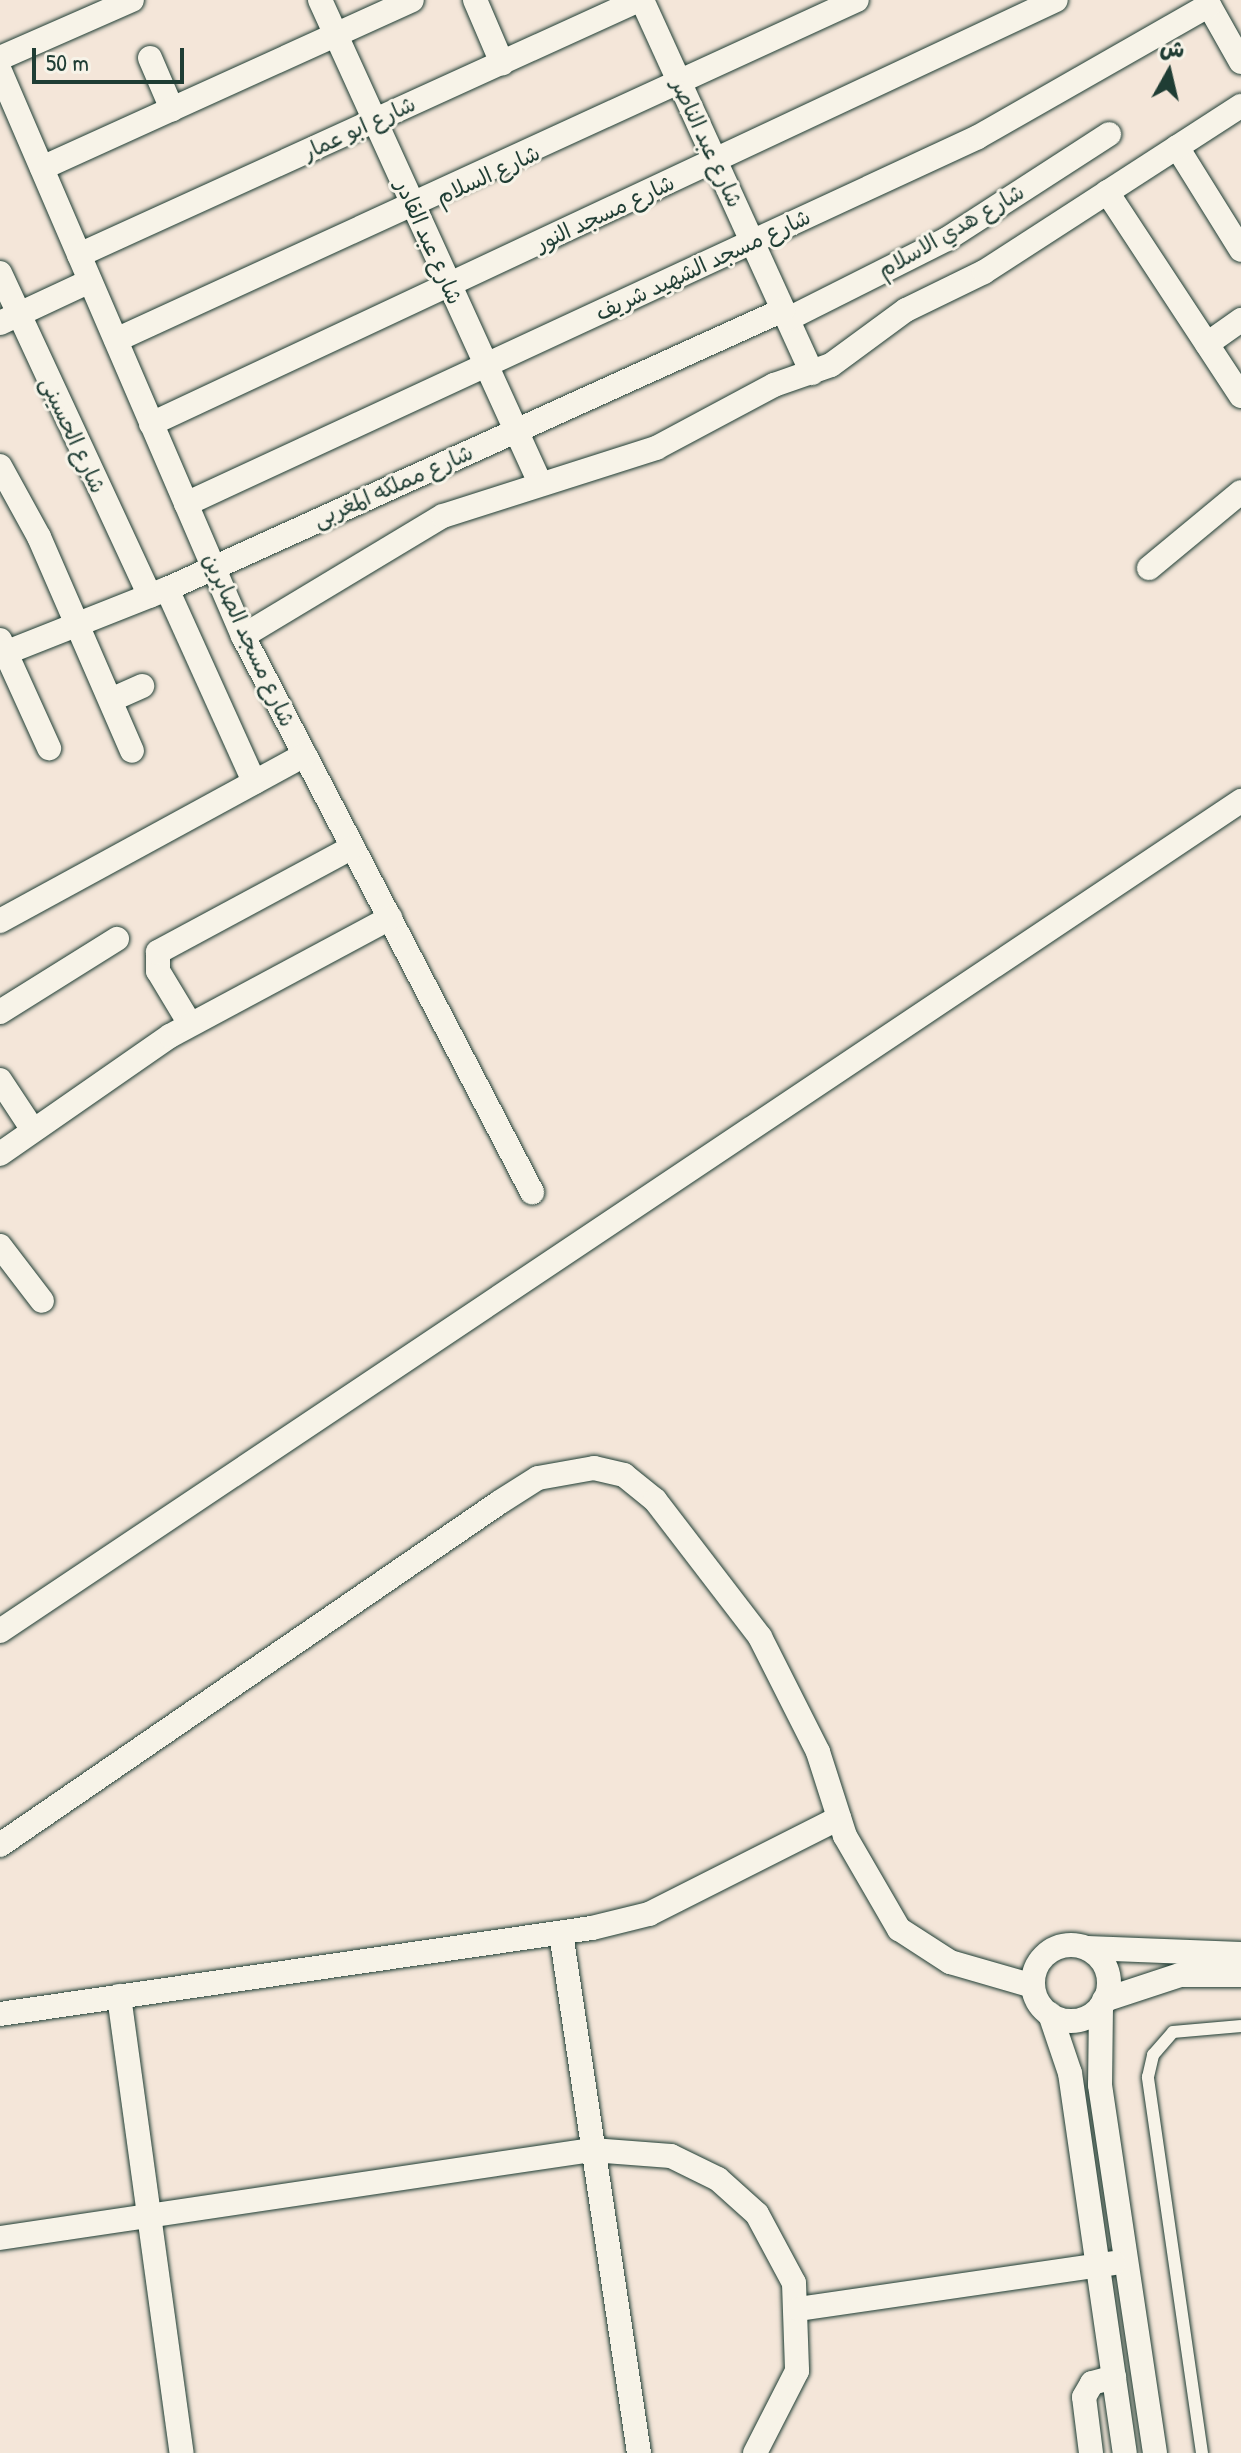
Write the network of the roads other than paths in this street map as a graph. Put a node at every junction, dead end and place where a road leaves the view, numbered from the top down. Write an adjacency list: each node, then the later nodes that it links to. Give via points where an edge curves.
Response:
1 (320, 0): 9 (street, شارع عبد القادر)
2 (412, 0): 9 (street)
3 (475, 0): 13 (street)
4 (640, 0): 13 (street, شارع ابو عمار); 15 (street, شارع عبد الناصر)
5 (857, 0): 15 (street, شارع السلام)
6 (1056, 0): 21 (street, شارع مسجد النور)
7 (126, 1): 10 (street)
8 (1214, 4): 12 (street); 25 (street, شارع مسجد الشهيد شريف, via 1036,107)
9 (336, 35): 17 (street); 18 (street, شارع عبد القادر)
10 (0, 58)
11 (150, 58): 17 (street)
12 (1241, 62)
13 (502, 63): 18 (street, شارع ابو عمار)
14 (0, 71): 22 (street, شارع مسجد الصابرين)
15 (681, 87): 21 (street, شارع عبد الناصر); 24 (street, شارع السلام)
16 (1241, 106): 20 (street)
17 (172, 109): 22 (street)
18 (374, 121): 24 (street, شارع عبد القادر); 27 (street, شارع ابو عمار)
19 (1109, 134): 31 (street, شارع هدي الاسلام, via 947,239)
20 (1177, 147): 23 (street); 26 (street)
21 (715, 162): 25 (street, شارع عبد الناصر); 30 (street, شارع مسجد النور)
22 (42, 168): 27 (street, شارع مسجد الصابرين)
23 (1107, 192): 35 (street); 37 (street)
24 (414, 209): 30 (street, شارع عبد القادر); 34 (street, شارع السلام)
25 (753, 243): 31 (street, شارع عبد الناصر); 36 (street, شارع مسجد الشهيد شريف)
26 (1241, 250)
27 (79, 255): 29 (street, شارع مسجد الصابرين)
28 (0, 273): 32 (street, شارع الحسينى)
29 (90, 281): 32 (street); 34 (street, شارع مسجد الصابرين)
30 (449, 286): 36 (street, شارع عبد القادر); 39 (street, شارع مسجد النور)
31 (785, 314): 37 (street, شارع عبد الناصر); 40 (street, شارع مملكه المغربى)
32 (9, 319): 47 (street, شارع الحسينى)
33 (1241, 320): 35 (street)
34 (116, 340): 39 (street, شارع مسجد الصابرين)
35 (1207, 344): 38 (street)
36 (486, 366): 40 (street, شارع عبد القادر); 44 (street, شارع مسجد الشهيد شريف)
37 (812, 373): 42 (street, via 656,448)
38 (1241, 396)
39 (151, 424): 44 (street, شارع مسجد الصابرين)
40 (516, 431): 42 (street, شارع عبد القادر); 45 (street, شارع مملكه المغربى)
41 (0, 466): 48 (street)
42 (540, 483): 49 (street, via 443,516)
43 (1241, 492): 46 (street)
44 (186, 504): 45 (street, شارع مسجد الصابرين)
45 (214, 568): 47 (street, شارع مملكه المغربى); 49 (street, شارع مسجد الصابرين)
46 (1149, 568)
47 (158, 593): 48 (street, شارع مملكه المغربى); 56 (street, شارع الحسينى)
48 (78, 624): 50 (street, شارع مملكه المغربى); 52 (street)
49 (243, 636): 55 (street, شارع مسجد الصابرين)
50 (2, 649): 53 (street)
51 (142, 686): 52 (street)
52 (113, 699): 54 (street)
53 (49, 748)
54 (132, 751)
55 (305, 755): 56 (street); 58 (street, شارع مسجد الصابرين)
56 (254, 782): 60 (street)
57 (1241, 801): 70 (street)
58 (353, 847): 59 (street, شارع مسجد الصابرين); 63 (street, via 158,952 158,971)
59 (390, 918): 63 (street); 67 (street, شارع مسجد الصابرين)
60 (0, 921)
61 (117, 939): 62 (street)
62 (0, 1012)
63 (190, 1024): 65 (street)
64 (0, 1080): 65 (street)
65 (33, 1130): 66 (street)
66 (0, 1154)
67 (532, 1192)
68 (3, 1258): 69 (street)
69 (42, 1301)
70 (0, 1631)
71 (839, 1818): 72 (street, via 790,1686 732,1597 655,1500 624,1475 594,1468 538,1478 500,1502); 73 (street, via 649,1914); 77 (street, via 899,1929 950,1962)
72 (0, 1845)
73 (561, 1933): 78 (street); 83 (street)
74 (1087, 1948): 75 (street); 77 (street, via 1065,1945 1045,1955); 79 (street, via 1107,1971)
75 (1241, 1954)
76 (1241, 1975): 79 (street, via 1180,1975)
77 (1033, 1986): 81 (street)
78 (119, 1996): 80 (street); 84 (street)
79 (1102, 2003): 81 (street, via 1082,2019); 86 (street, via 1100,2085)
80 (0, 2014)
81 (1050, 2014): 87 (street, via 1070,2073)
82 (1241, 2026): 96 (lane, via 1173,2032 1153,2055 1148,2077)
83 (592, 2150): 84 (street); 88 (street, via 658,2153 718,2179 773,2235); 91 (street)
84 (151, 2215): 85 (street); 90 (street)
85 (0, 2238)
86 (1127, 2261): 87 (street); 95 (street)
87 (1097, 2266): 88 (street); 89 (street)
88 (799, 2309): 92 (street, via 797,2371)
89 (1114, 2377): 93 (street, via 1092,2383 1084,2397); 94 (street)
90 (182, 2453)
91 (639, 2453)
92 (755, 2453)
93 (1091, 2453)
94 (1125, 2453)
95 (1155, 2453)
96 (1202, 2453)

